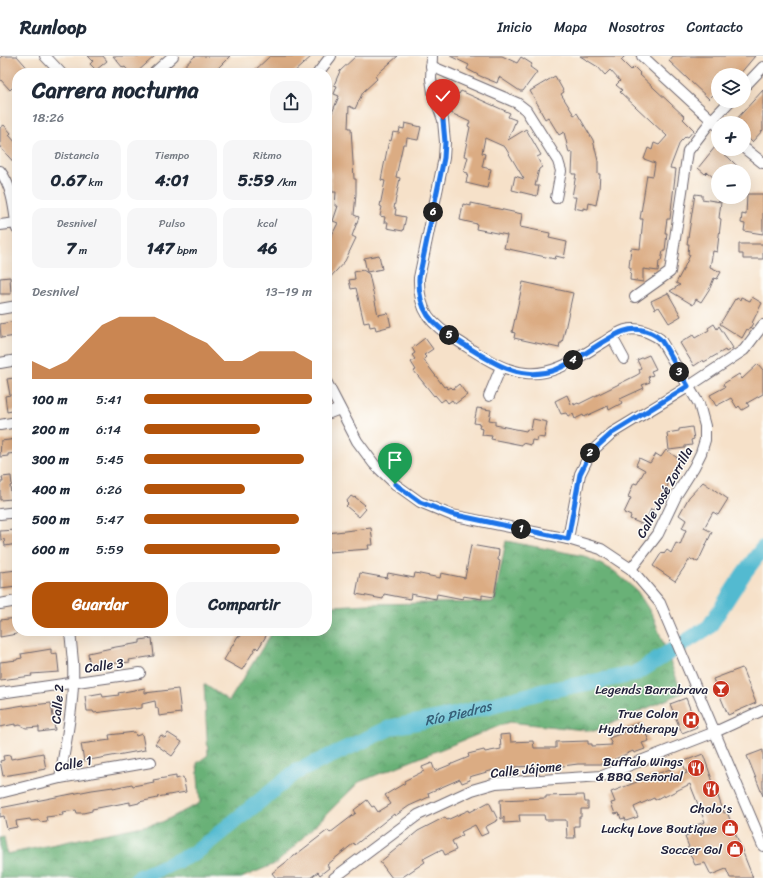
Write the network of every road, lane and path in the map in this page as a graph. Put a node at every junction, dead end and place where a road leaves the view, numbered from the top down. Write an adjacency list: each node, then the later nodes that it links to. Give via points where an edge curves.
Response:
1 (45, 56): 8 (street)
2 (173, 56): 9 (street)
3 (331, 56): 10 (street)
4 (432, 56): 6 (street, Calle José Zorrilla)
5 (642, 56): 12 (street)
6 (431, 66): 18 (street, via 517,103 526,110 558,161 560,171); 29 (street, Calle José Zorrilla, via 431,79 443,120 445,142 444,158 419,278 419,291 424,311 432,322 442,331)
7 (763, 67): 11 (street)
8 (56, 68)
9 (160, 68)
10 (322, 68)
11 (751, 80)
12 (711, 120)
13 (711, 128): 21 (street, via 688,151 670,272)
14 (751, 154): 15 (street)
15 (763, 163)
16 (0, 171): 17 (street)
17 (12, 196)
18 (556, 198)
19 (0, 225): 20 (street)
20 (12, 225)
21 (635, 297)
22 (12, 307): 23 (street)
23 (0, 309)
24 (763, 325): 30 (street, via 744,350)
25 (612, 336): 26 (street); 29 (street, Calle José Zorrilla, via 555,370 527,374); 30 (street, Calle José Zorrilla, via 634,329 652,333 660,339)
26 (624, 359)
27 (12, 361): 28 (street)
28 (0, 362)
29 (501, 367): 32 (street)
30 (688, 386): 39 (street, via 612,433 591,452 580,474); 40 (street, Calle José Zorrilla, via 699,404 705,426 705,440 701,453 658,534)
31 (332, 393): 33 (street)
32 (489, 396)
33 (340, 408): 34 (street); 39 (street, via 357,441 374,464 395,484 420,502 451,514)
34 (332, 412)
35 (12, 423): 36 (street)
36 (0, 424)
37 (12, 513): 38 (street)
38 (0, 514)
39 (568, 539): 40 (street, via 601,549)
40 (631, 569): 48 (street, via 660,604)
41 (12, 602): 42 (street)
42 (0, 604)
43 (70, 636): 45 (street, Calle 2)
44 (140, 673): 45 (street, Calle 3)
45 (72, 683): 46 (street, Calle 3); 50 (street, Calle 2, via 69,726)
46 (0, 693)
47 (763, 710): 48 (street, Calle Jájome)
48 (715, 732): 52 (street); 53 (street, Calle Jájome, via 602,776 496,783 472,790 418,815)
49 (151, 762): 50 (street, Calle 1)
50 (60, 778): 51 (street, Calle 1)
51 (0, 793)
52 (763, 846)
53 (334, 878)

